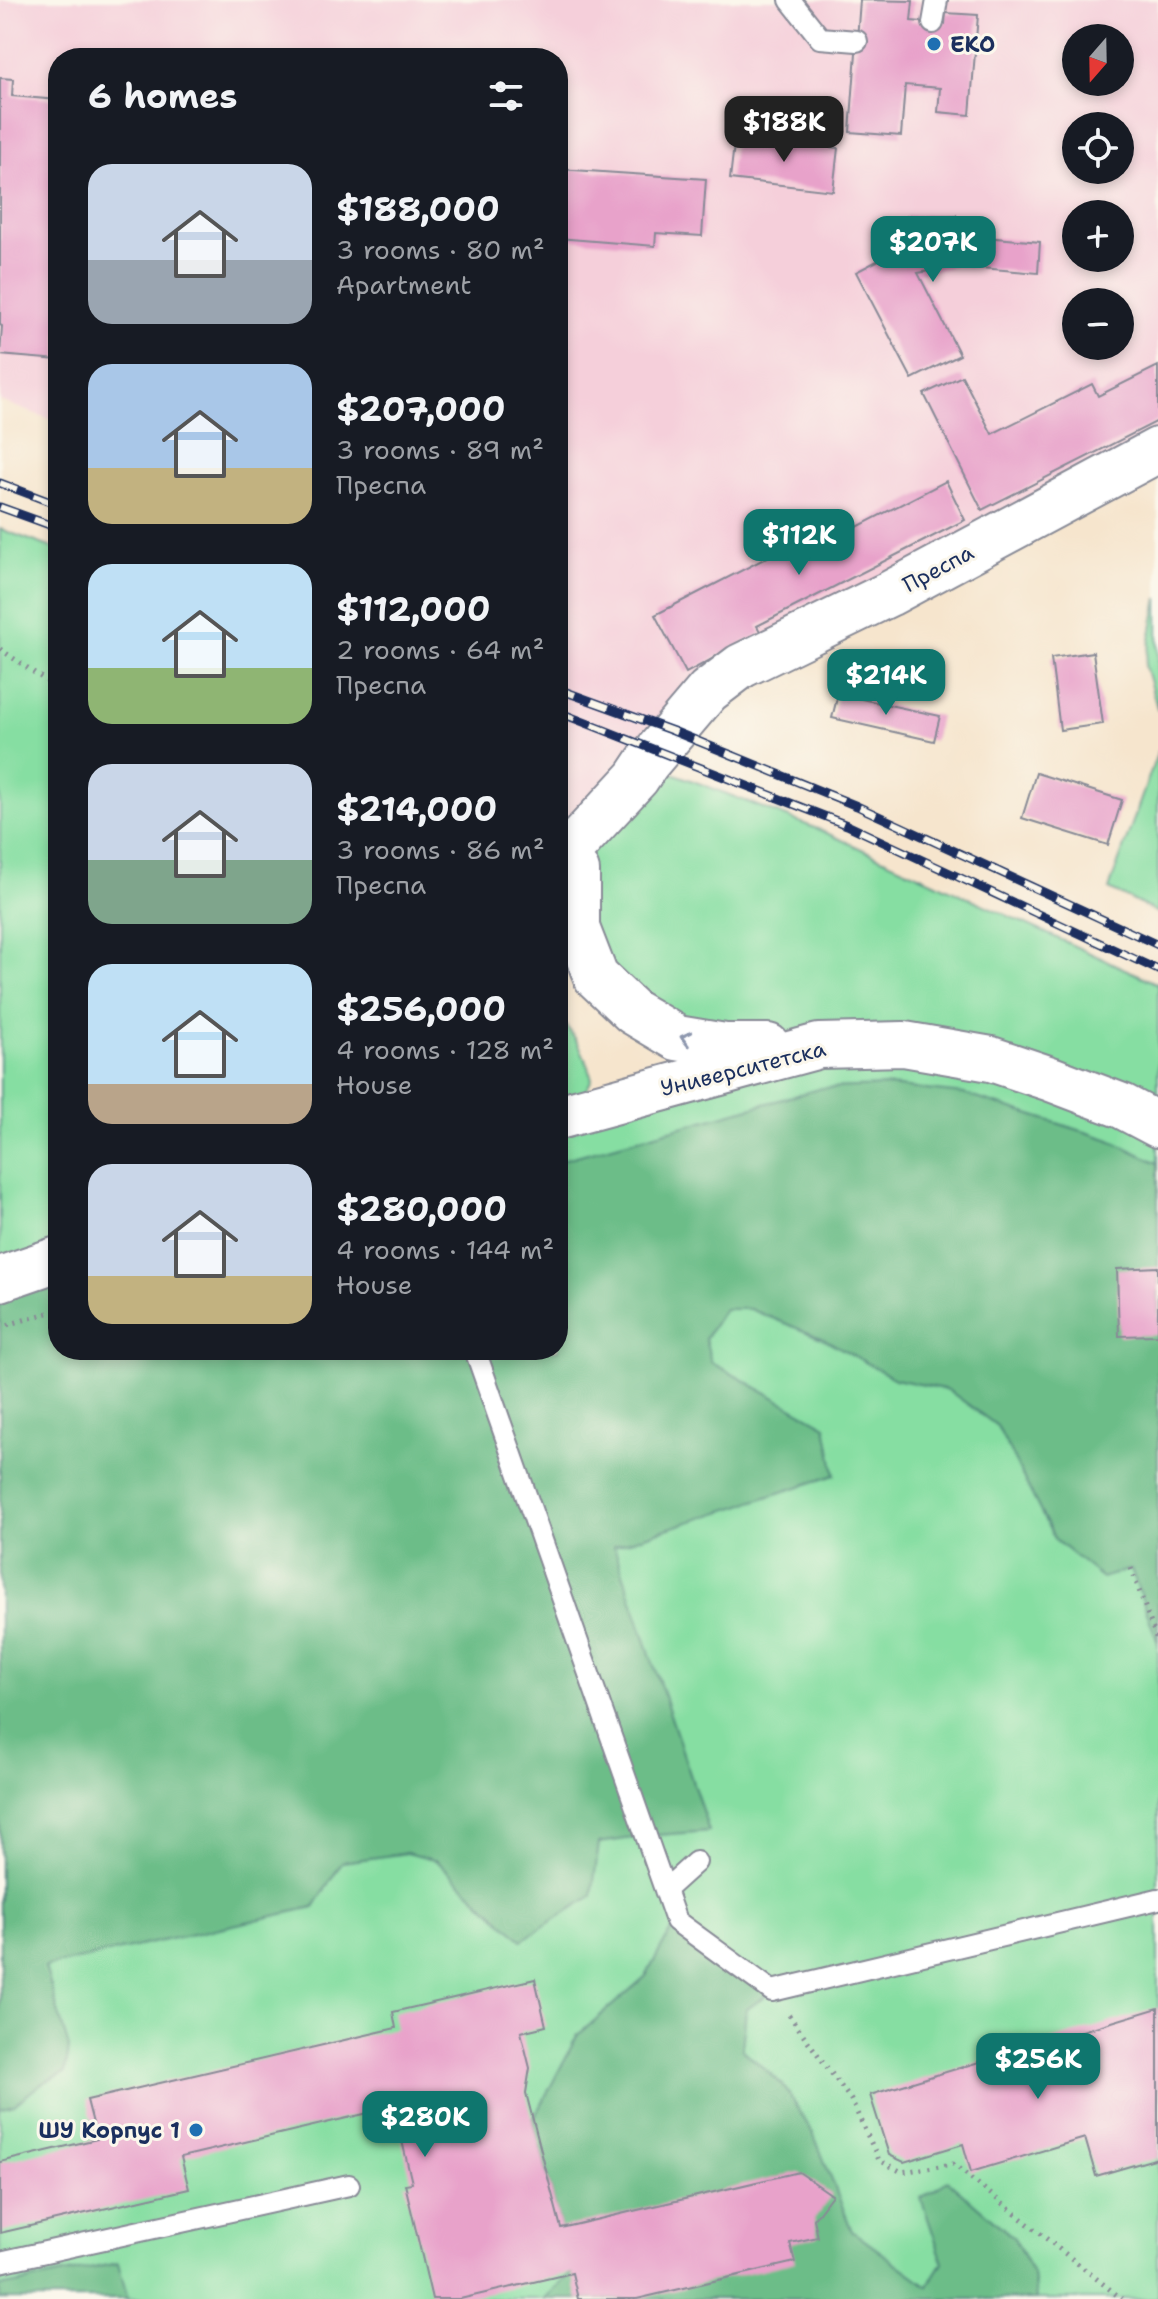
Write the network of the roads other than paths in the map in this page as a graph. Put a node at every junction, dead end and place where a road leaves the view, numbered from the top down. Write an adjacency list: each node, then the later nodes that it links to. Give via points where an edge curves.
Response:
1 (790, 0): 4 (lane, via 820,38)
2 (937, 0): 3 (lane)
3 (933, 23)
4 (857, 41)
5 (1158, 450): 6 (street, Преспа, via 889,594 741,666 708,691 647,763)
6 (568, 873)
7 (568, 893): 8 (street, one-way to 7, via 725,1046 677,1038 633,1012 596,977)
8 (819, 1046): 9 (street, Университетска); 10 (street, Университетска, via 904,1044 991,1059 1122,1106)
9 (568, 1114)
10 (1158, 1125)
11 (48, 1262): 12 (street)
12 (0, 1279)
13 (479, 1360): 15 (lane)
14 (696, 1862): 15 (lane)
15 (665, 1890): 16 (lane, via 676,1921 772,1991)
16 (1158, 1899)
17 (349, 2185): 18 (lane)
18 (0, 2262)

